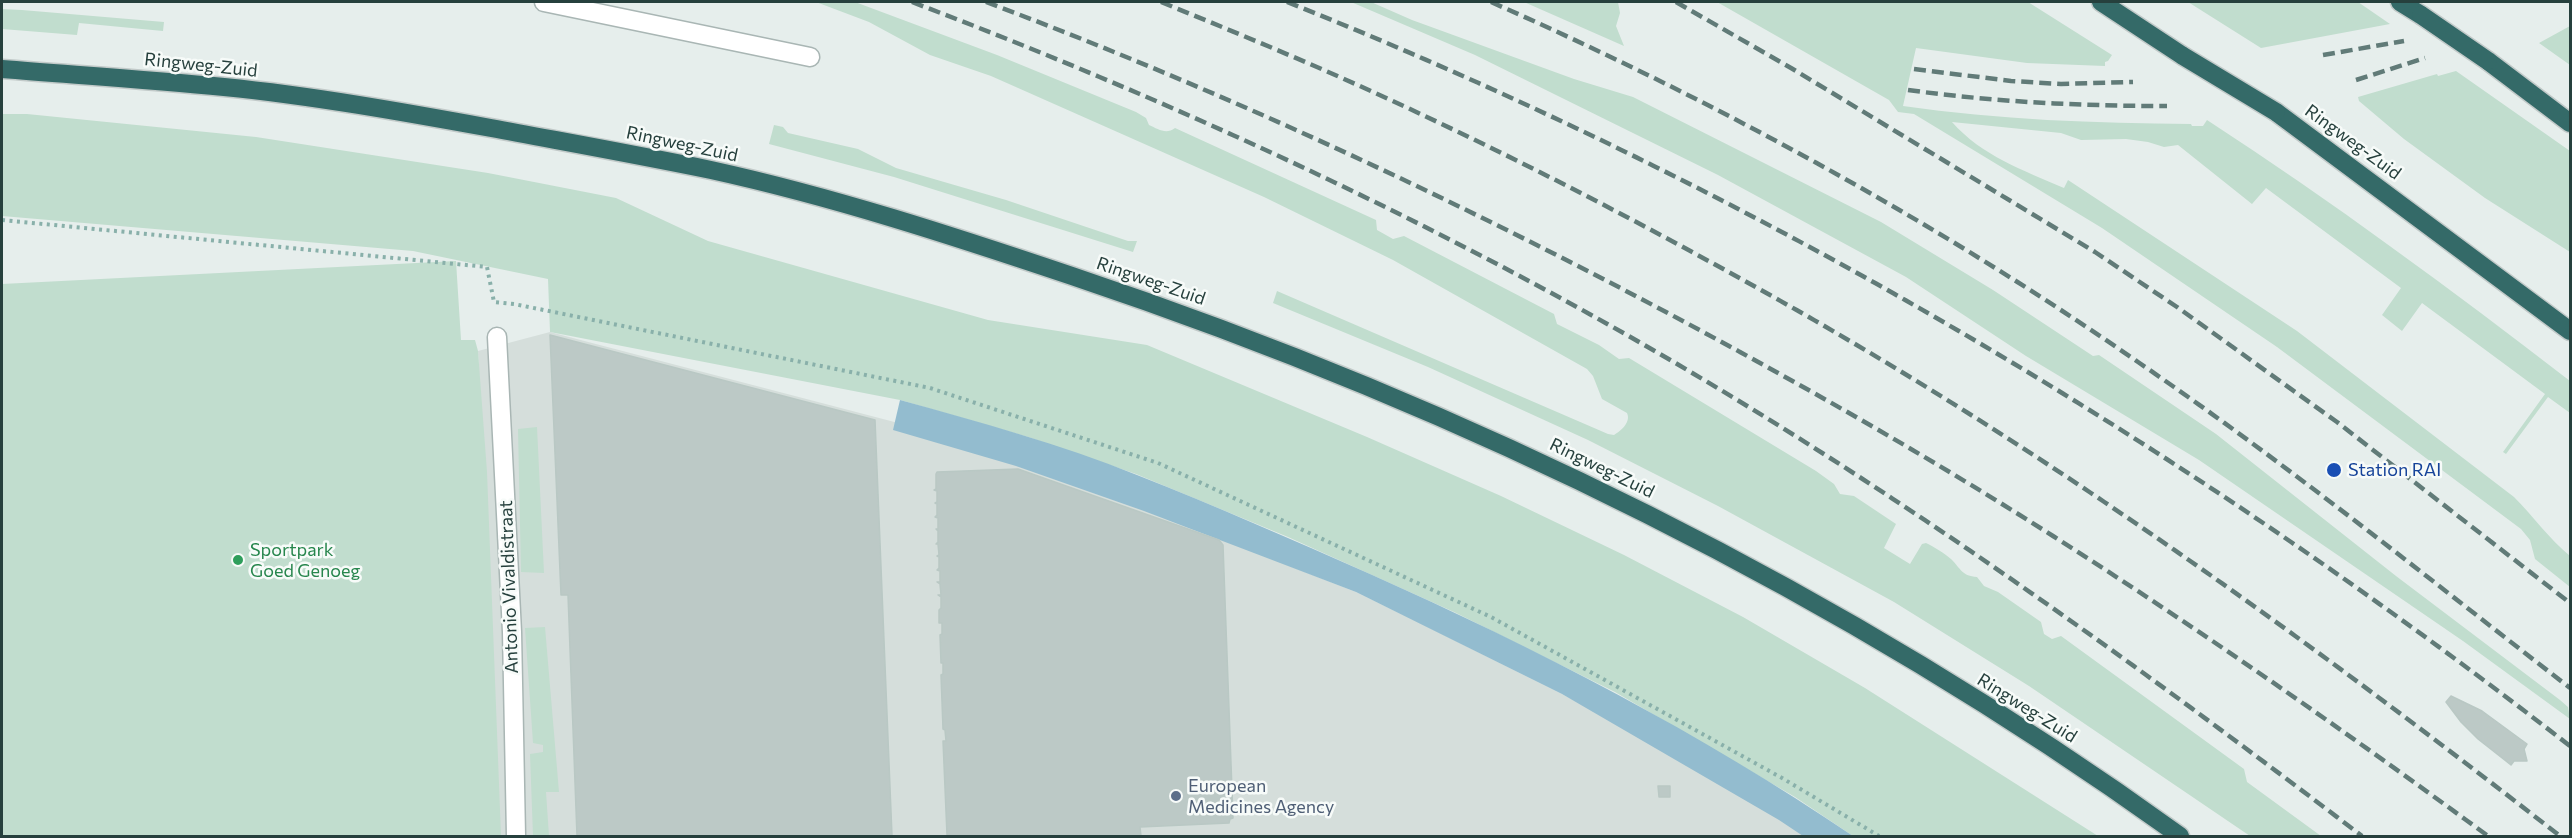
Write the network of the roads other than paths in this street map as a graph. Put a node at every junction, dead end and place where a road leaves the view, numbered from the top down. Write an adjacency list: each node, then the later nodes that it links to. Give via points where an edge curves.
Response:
1 (544, 2): 4 (street)
2 (2101, 2): 7 (highway, Ringweg-Zuid, bridge, via 2276,112)
3 (2400, 2): 6 (highway, bridge)
4 (810, 57)
5 (2, 69): 10 (highway, Ringweg-Zuid, via 229,88 335,102 713,171 864,209 1148,301 1473,430 1641,510 1820,606 1985,705 2109,785)
6 (2571, 123)
7 (2571, 331)
8 (497, 337): 9 (street, Antonio Vivaldistraat, via 512,632)
9 (516, 837)
10 (2180, 837)

